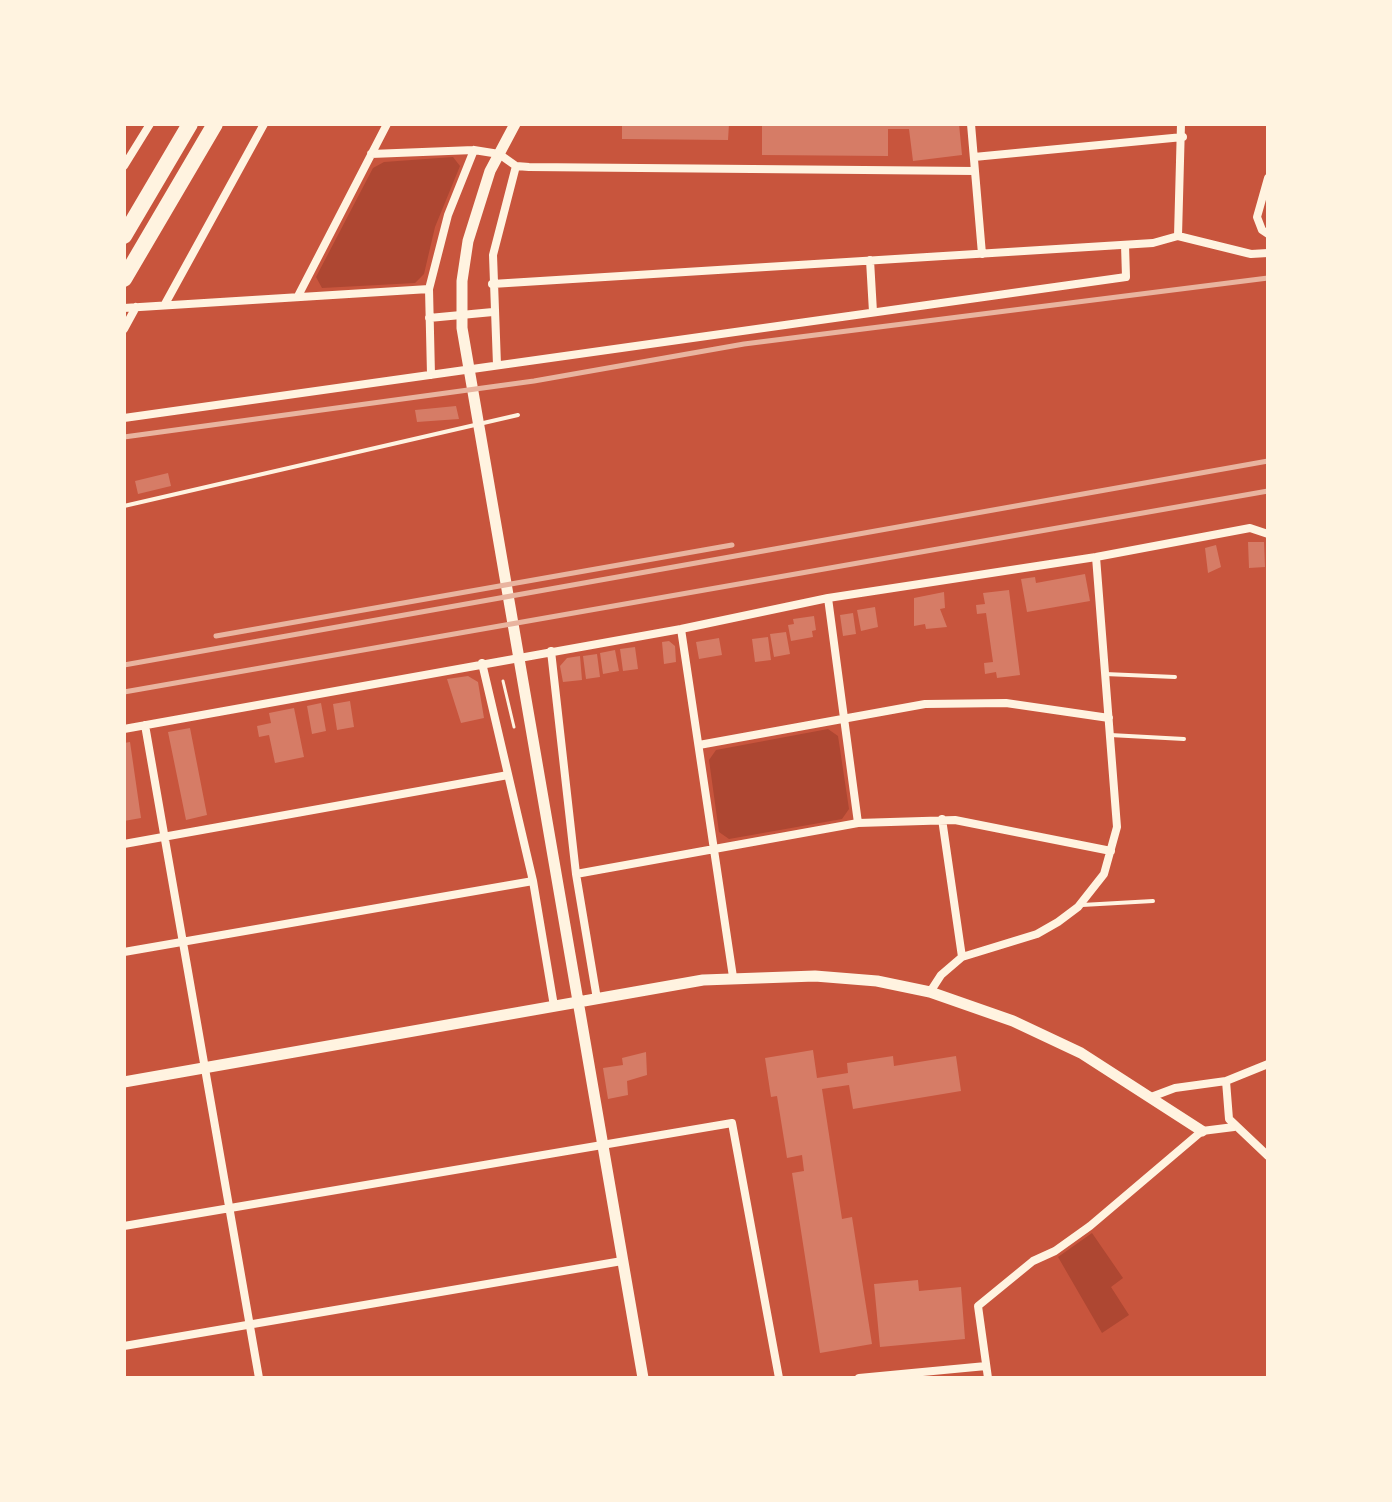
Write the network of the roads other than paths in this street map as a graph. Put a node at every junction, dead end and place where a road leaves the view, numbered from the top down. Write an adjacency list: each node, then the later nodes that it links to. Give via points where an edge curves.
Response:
1 (150, 124): 14 (street)
2 (190, 124): 19 (highway)
3 (215, 124): 25 (highway)
4 (264, 124): 29 (street)
5 (387, 124): 11 (street)
6 (515, 124): 12 (street)
7 (971, 124): 13 (street)
8 (1181, 124): 9 (street)
9 (1183, 137): 13 (street); 20 (street)
10 (474, 150): 11 (street); 12 (street); 27 (street, via 448,215)
11 (371, 154): 28 (street)
12 (499, 154): 15 (street); 73 (street, via 468,241 461,304 468,379)
13 (974, 157): 16 (street)
14 (124, 166)
15 (516, 166): 16 (street); 26 (street, via 493,255)
16 (975, 171): 23 (street)
17 (1268, 178): 18 (street, via 1257,217)
18 (1268, 234)
19 (124, 236)
20 (1178, 236): 21 (street); 22 (street, via 1251,254)
21 (1125, 245): 23 (street); 33 (street, via 1126,277)
22 (1268, 253)
23 (982, 254): 24 (street)
24 (870, 260): 26 (street); 33 (street)
25 (124, 279)
26 (492, 284): 32 (street)
27 (429, 289): 28 (street); 34 (street)
28 (298, 296): 29 (street)
29 (165, 304): 30 (street)
30 (136, 307): 31 (street); 35 (street)
31 (124, 308)
32 (493, 312): 34 (street); 36 (street)
33 (873, 312): 36 (street)
34 (429, 318): 37 (street)
35 (124, 329)
36 (497, 365): 37 (street)
37 (431, 375): 39 (street)
38 (518, 415): 40 (lane)
39 (124, 418)
40 (124, 506)
41 (1268, 534): 42 (street, via 1250,528)
42 (1096, 557): 43 (street); 47 (street)
43 (828, 598): 44 (street); 50 (street)
44 (681, 629): 45 (street); 55 (street)
45 (551, 651): 46 (street); 63 (street)
46 (482, 663): 51 (street); 56 (street)
47 (1105, 674): 48 (lane); 49 (street)
48 (1175, 677)
49 (1109, 718): 50 (street, via 968,702); 53 (street)
50 (844, 719): 55 (street); 58 (street)
51 (145, 725): 52 (street); 59 (street)
52 (124, 729)
53 (1110, 735): 54 (lane); 62 (street, via 1117,827)
54 (1184, 739)
55 (699, 745): 61 (street)
56 (508, 775): 59 (street); 64 (street)
57 (942, 819): 58 (street); 62 (street); 69 (street)
58 (858, 823): 61 (street)
59 (165, 836): 60 (street); 67 (street)
60 (124, 844)
61 (715, 849): 63 (street); 70 (street)
62 (1111, 851): 66 (street, via 1104,874)
63 (576, 874): 72 (street)
64 (533, 881): 67 (street); 74 (street)
65 (1153, 901): 66 (lane)
66 (1080, 905): 69 (street, via 1037,934)
67 (184, 942): 68 (street); 76 (street)
68 (124, 952)
69 (962, 957): 71 (street)
70 (733, 977): 71 (street, via 815,976); 72 (street)
71 (930, 992): 79 (street, via 1050,1037)
72 (597, 999): 73 (street)
73 (577, 1002): 74 (street); 82 (street)
74 (554, 1006): 76 (street)
75 (1268, 1064): 77 (street)
76 (205, 1068): 78 (street); 84 (street)
77 (1226, 1081): 79 (street); 80 (street)
78 (124, 1082)
79 (1151, 1097): 81 (street)
80 (1234, 1127): 81 (street); 83 (street)
81 (1202, 1131): 89 (street, via 1090,1226 1033,1261 978,1306)
82 (602, 1144): 84 (street); 86 (street); 92 (street, via 732,1123)
83 (1268, 1156)
84 (229, 1207): 85 (street); 87 (street)
85 (124, 1226)
86 (622, 1261): 87 (street); 91 (street)
87 (249, 1324): 88 (street); 90 (street)
88 (124, 1346)
89 (986, 1366): 93 (street); 94 (street)
90 (259, 1378)
91 (643, 1378)
92 (779, 1378)
93 (859, 1378)
94 (988, 1378)

